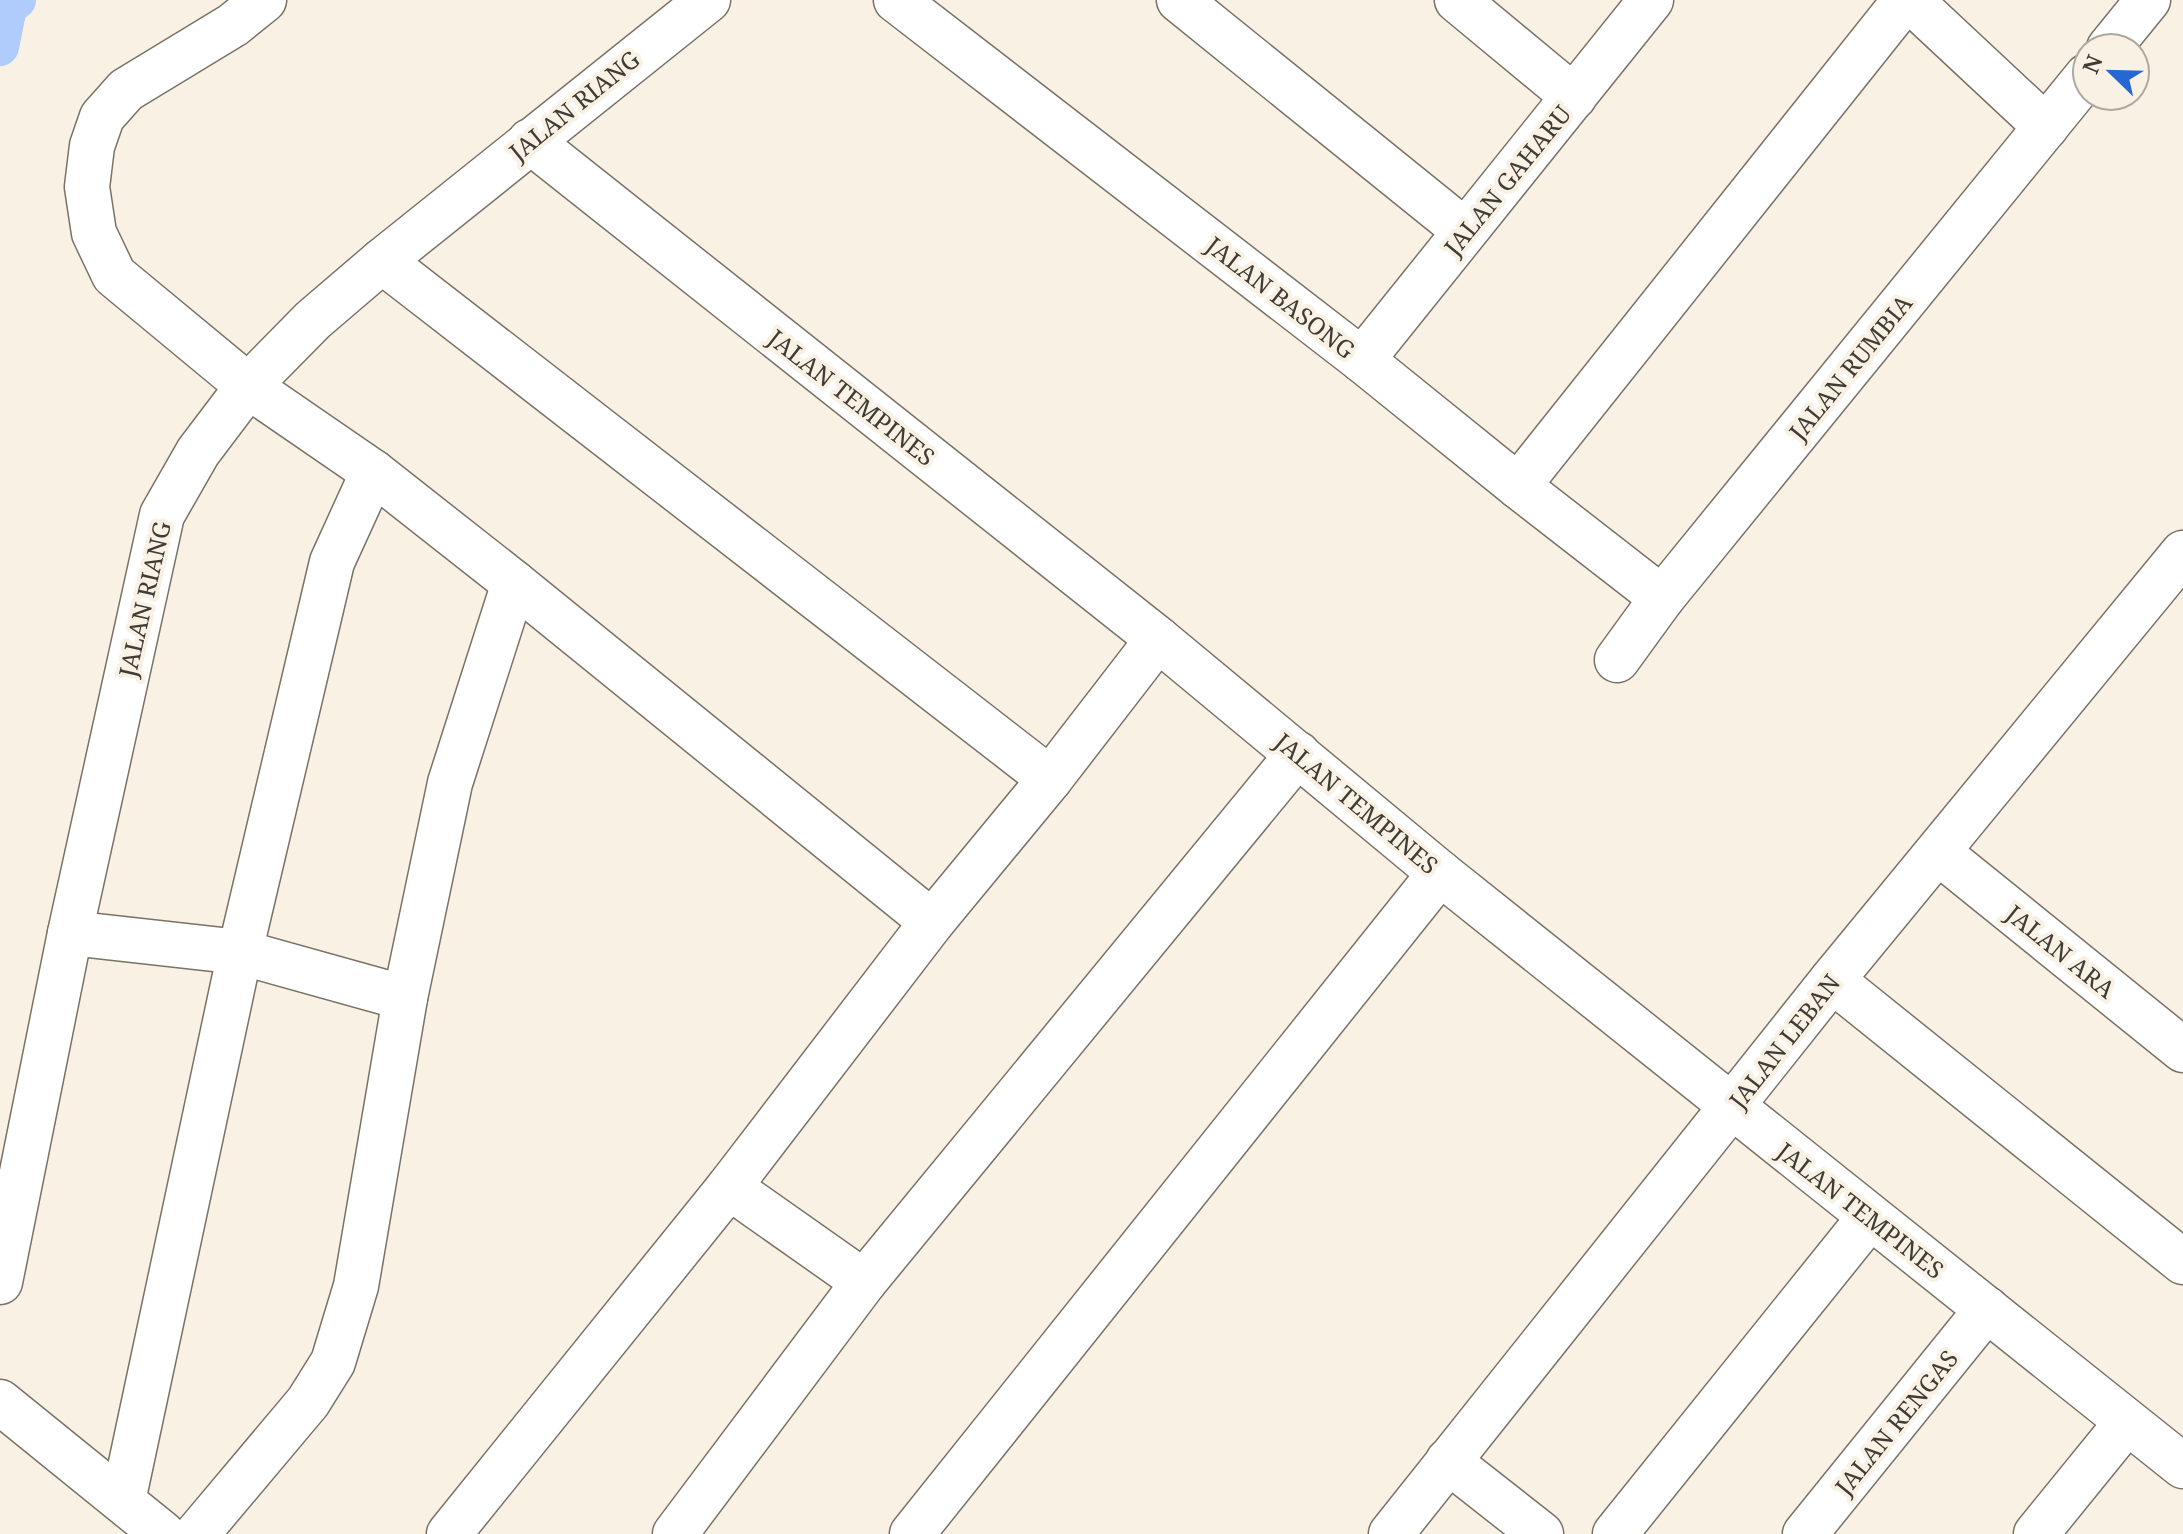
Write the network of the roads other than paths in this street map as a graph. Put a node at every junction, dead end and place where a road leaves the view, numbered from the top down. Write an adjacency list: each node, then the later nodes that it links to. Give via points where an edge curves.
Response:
1 (264, 0): 17 (street, via 233,25 126,90 102,117 87,187 94,233 114,275)
2 (896, 0): 16 (street, JALAN BASONG)
3 (1179, 0): 14 (street)
4 (1457, 0): 11 (street)
5 (1651, 0): 11 (street, JALAN GAHARU)
6 (1908, 0): 12 (street); 19 (street)
7 (2148, 0): 9 (street)
8 (689, 4): 13 (street, JALAN RIANG)
9 (2122, 32)
10 (2071, 96): 12 (street, JALAN RUMBIA)
11 (1574, 97): 14 (street, JALAN GAHARU)
12 (2046, 127): 22 (street, JALAN RUMBIA)
13 (530, 141): 15 (street, JALAN RIANG); 23 (street, JALAN TEMPINES)
14 (1465, 231): 16 (street, JALAN GAHARU)
15 (382, 261): 17 (street, JALAN RIANG); 26 (street)
16 (1362, 360): 19 (street, JALAN BASONG)
17 (248, 386): 18 (street); 30 (street, JALAN RIANG, via 198,452 162,515)
18 (373, 472): 21 (street); 31 (street, via 332,562)
19 (1518, 486): 22 (street, JALAN BASONG)
20 (2183, 553): 27 (street, JALAN LEBAN)
21 (514, 583): 29 (street); 33 (street, via 450,783)
22 (1662, 598): 24 (street, JALAN RUMBIA)
23 (1158, 639): 25 (street, JALAN TEMPINES); 26 (street)
24 (1617, 660)
25 (1298, 754): 28 (street, JALAN TEMPINES); 40 (street)
26 (1050, 779): 29 (street)
27 (1938, 852): 32 (street, JALAN LEBAN); 34 (street, JALAN ARA)
28 (1440, 873): 35 (street, JALAN TEMPINES); 51 (street)
29 (932, 922): 36 (street)
30 (70, 933): 31 (street); 39 (street, JALAN RIANG)
31 (240, 952): 33 (street); 46 (street)
32 (1832, 980): 35 (street, JALAN LEBAN); 38 (street)
33 (405, 998): 48 (street, via 356,1286 333,1362 308,1402)
34 (2183, 1050)
35 (1733, 1107): 37 (street, JALAN TEMPINES); 44 (street, JALAN LEBAN)
36 (729, 1187): 40 (street); 49 (street)
37 (1869, 1218): 41 (street, JALAN TEMPINES); 54 (street)
38 (2183, 1262)
39 (0, 1282)
40 (864, 1282): 50 (street)
41 (1987, 1309): 43 (street, JALAN TEMPINES); 55 (street, JALAN RENGAS)
42 (0, 1402): 46 (street)
43 (2127, 1422): 45 (street, JALAN TEMPINES); 56 (street)
44 (1448, 1461): 52 (street, JALAN LEBAN); 53 (street)
45 (2183, 1466)
46 (123, 1501): 47 (street)
47 (163, 1534)
48 (197, 1534)
49 (449, 1534)
50 (675, 1534)
51 (912, 1534)
52 (1391, 1534)
53 (1541, 1534)
54 (1615, 1534)
55 (1805, 1534)
56 (2036, 1534)

